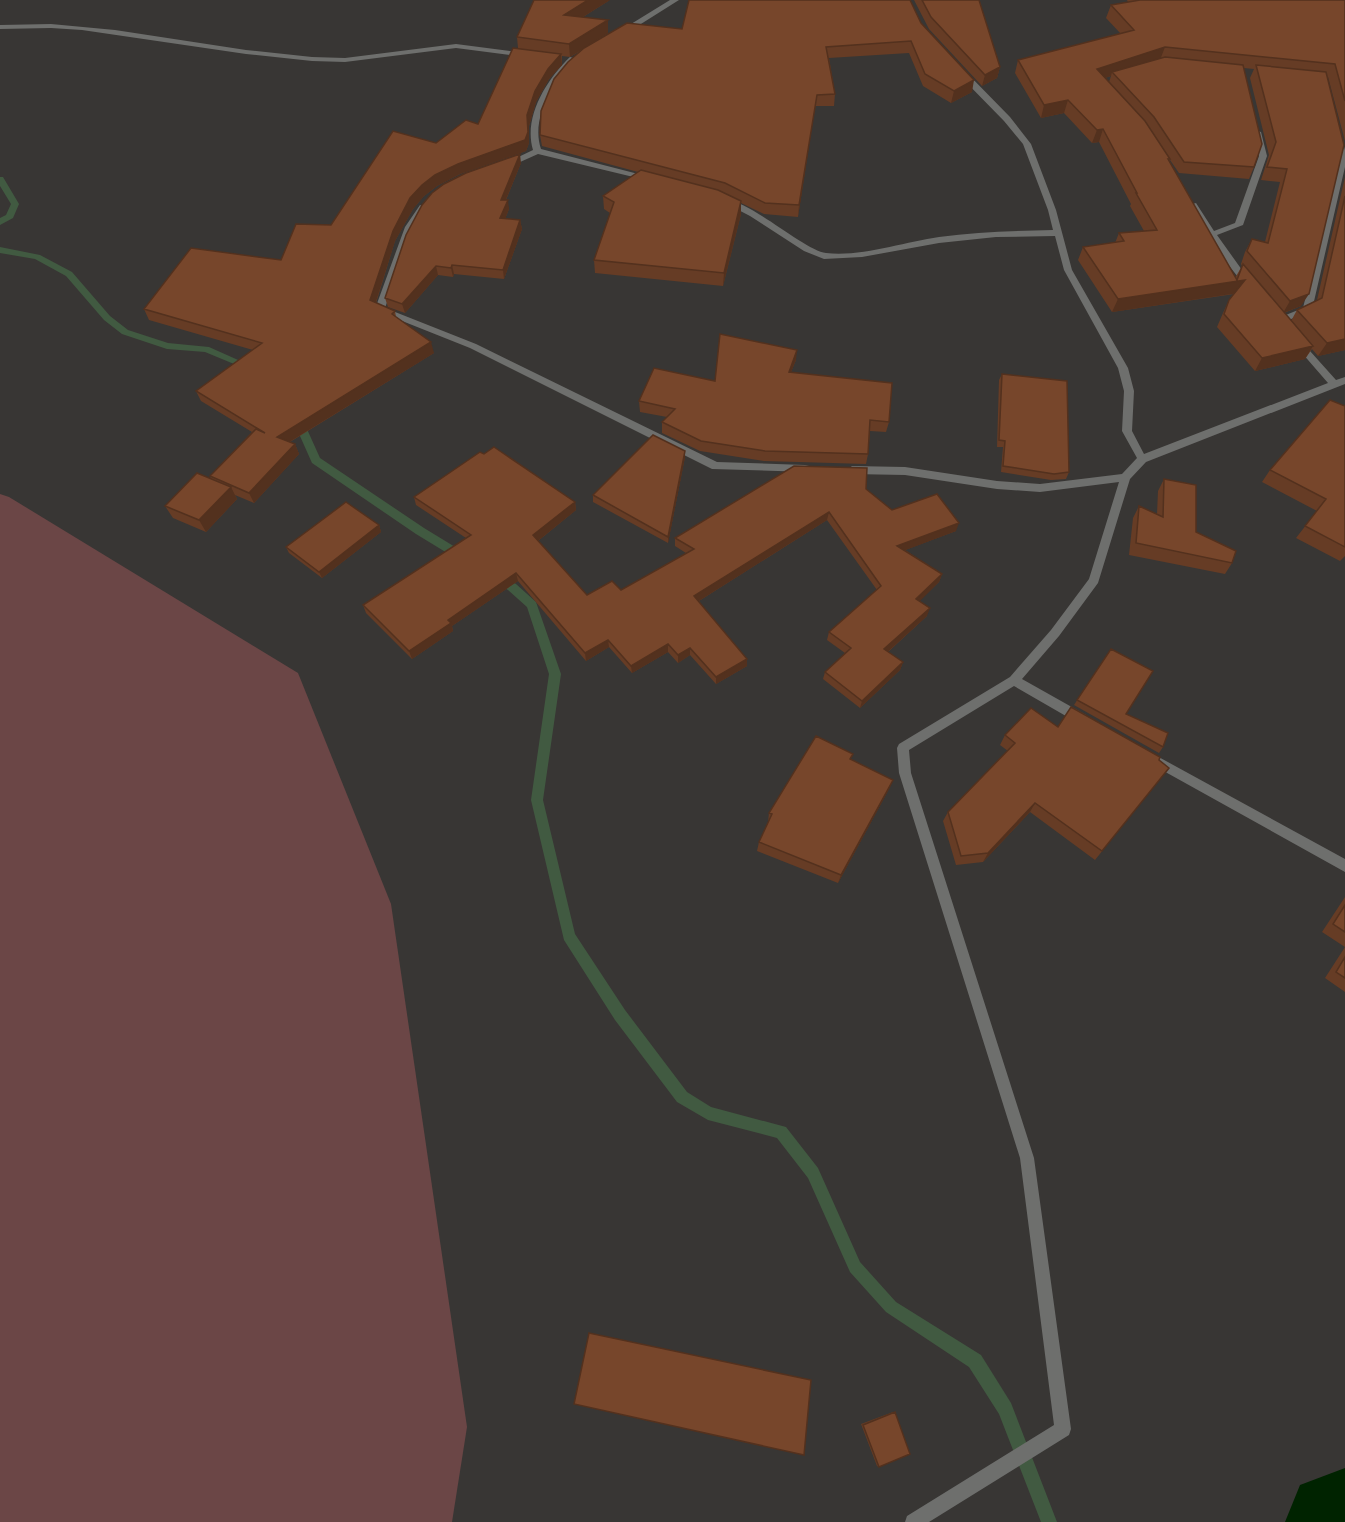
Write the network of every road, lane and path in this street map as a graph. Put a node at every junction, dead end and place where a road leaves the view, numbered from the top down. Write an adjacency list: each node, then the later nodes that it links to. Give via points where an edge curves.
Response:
1 (675, 0): 3 (street)
2 (0, 27): 5 (street, via 81,28 249,53 326,60 456,46)
3 (618, 34)
4 (580, 56): 7 (street)
5 (536, 57)
6 (559, 59): 7 (street)
7 (570, 61): 11 (street, via 554,78 538,115 534,145)
8 (957, 68): 17 (street, via 1027,144)
9 (1255, 125): 18 (street, via 1263,156 1239,225)
10 (1335, 125): 21 (street, via 1343,158 1307,310)
11 (537, 151): 12 (street); 13 (street)
12 (494, 170)
13 (660, 183)
14 (431, 196): 27 (street, via 409,227 380,309 473,346 716,466)
15 (1187, 197): 18 (street)
16 (721, 199): 17 (street, via 824,256 996,234)
17 (1058, 233): 26 (street, via 1068,270 1123,368 1129,391 1127,431)
18 (1212, 234): 19 (street)
19 (1252, 289)
20 (1272, 313): 21 (street)
21 (1279, 321): 22 (street)
22 (1287, 330)
23 (1294, 339): 25 (street)
24 (1345, 380): 25 (street)
25 (1333, 383): 26 (street)
26 (1142, 459): 29 (street)
27 (818, 469)
28 (840, 470): 29 (street, via 905,471 1040,488)
29 (1125, 477): 30 (street, via 1094,580)
30 (1014, 680): 31 (street); 34 (street, via 903,748 905,773 1027,1158 1063,1428)
31 (1096, 727)
32 (1148, 756): 33 (street)
33 (1345, 866)
34 (913, 1522)

